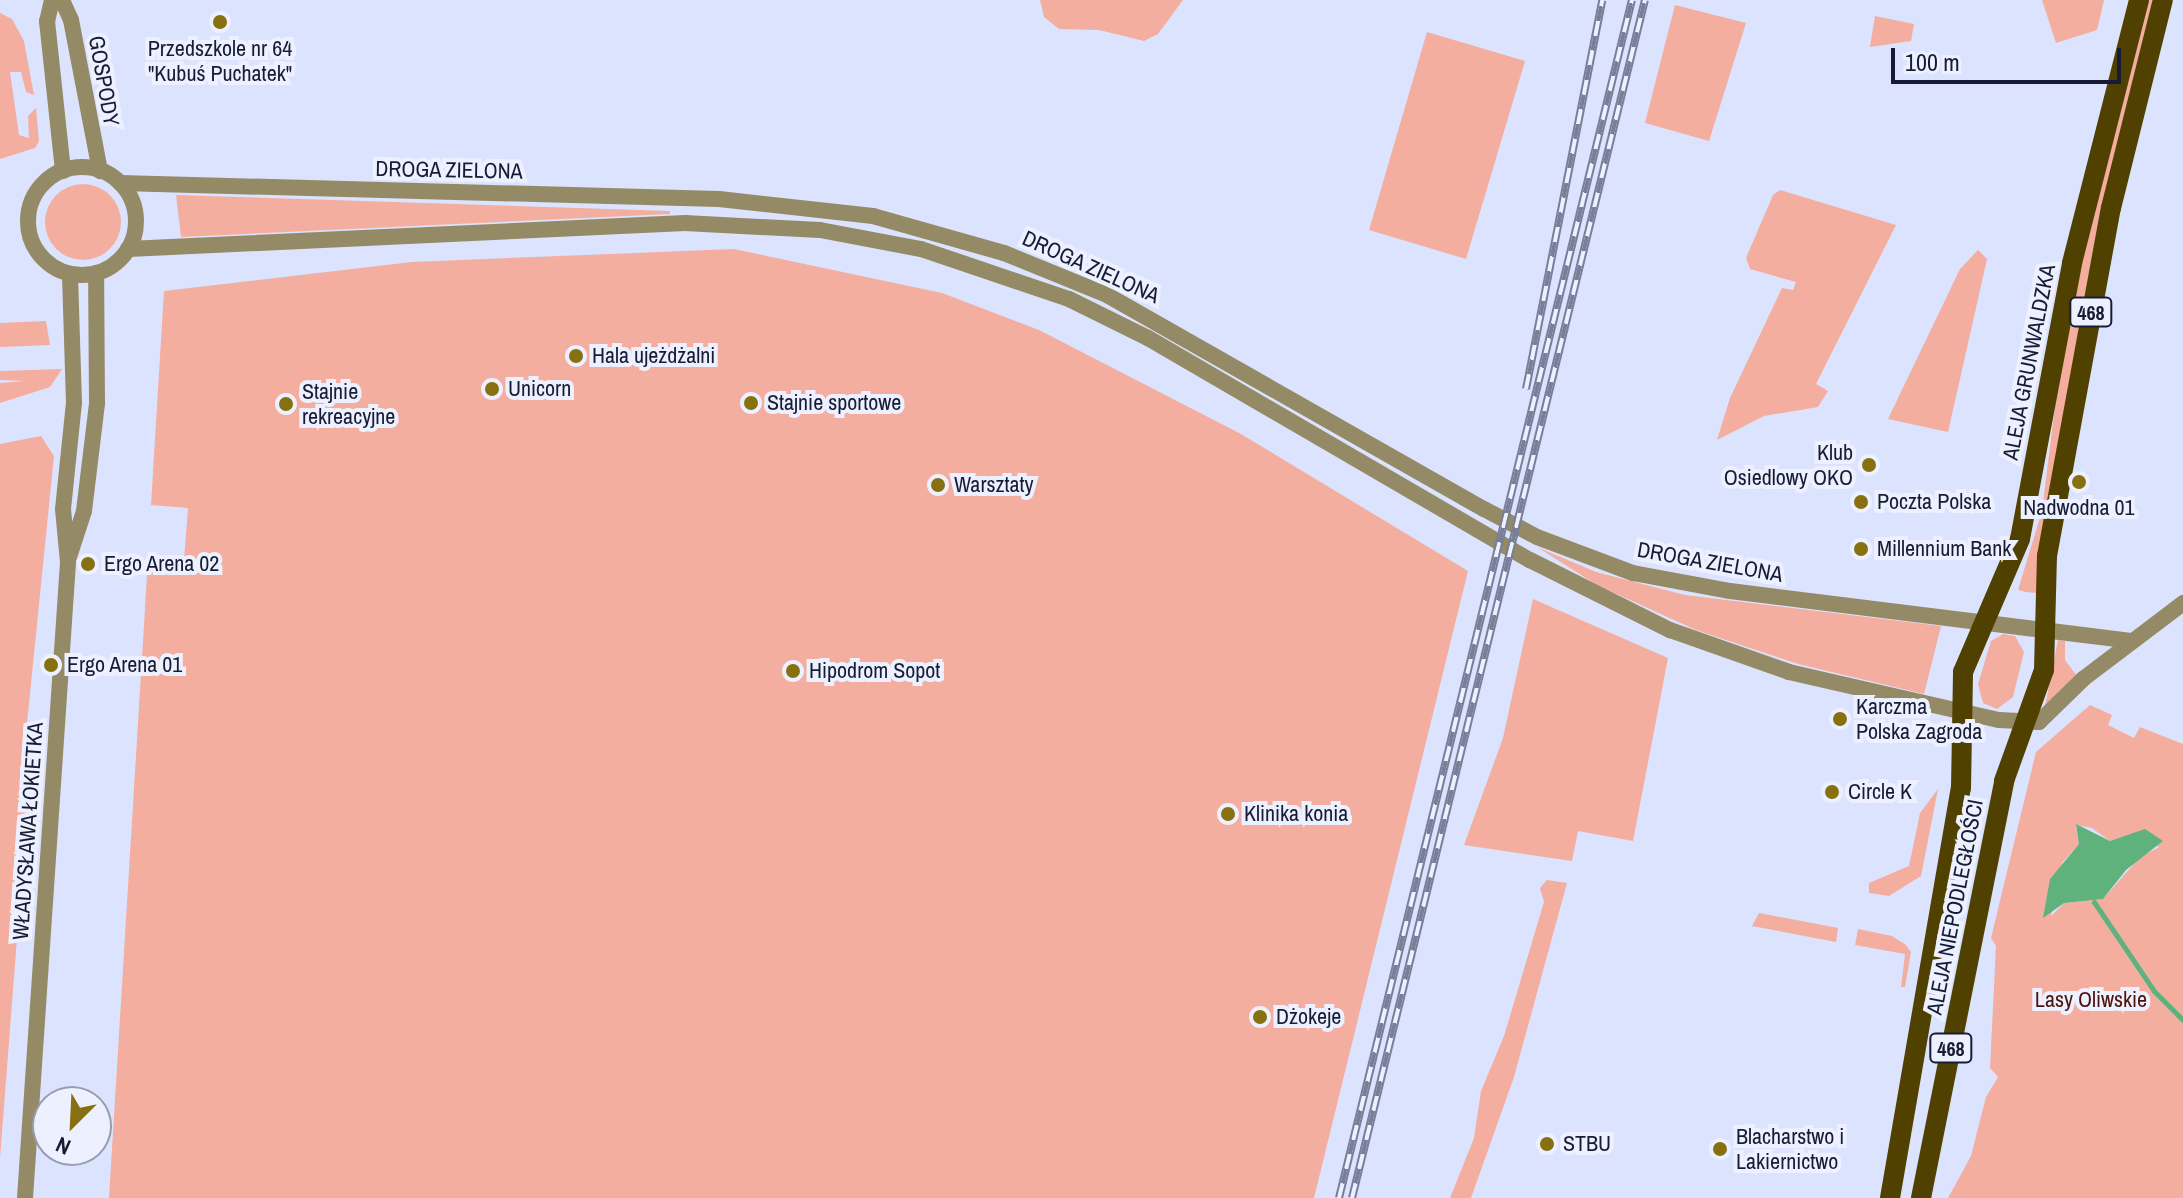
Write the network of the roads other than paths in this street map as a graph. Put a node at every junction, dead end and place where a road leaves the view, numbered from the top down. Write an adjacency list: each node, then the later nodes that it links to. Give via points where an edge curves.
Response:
1 (52, 0): 5 (street, via 47,21)
2 (62, 0): 6 (street, GOSPODY, via 71,20)
3 (2139, 0): 13 (main road, ALEJA GRUNWALDZKA / 468, via 2072,263 2020,539)
4 (2163, 0): 14 (main road, 468, via 2096,284 2047,556)
5 (63, 171): 6 (street); 10 (street, via 33,198 29,232 45,261)
6 (100, 171): 7 (street)
7 (120, 183): 8 (street, via 134,207); 13 (street, DROGA ZIELONA, via 719,199 873,216 1004,253 1107,295 1484,509 1584,557 1681,584)
8 (128, 249): 9 (street); 16 (street, DROGA ZIELONA, via 698,223 820,230 921,249 1069,299 1148,338 1530,560 1670,630 1789,672)
9 (96, 273): 10 (street); 11 (street, WŁADYSŁAWA ŁOKIETKA, via 97,403 84,511)
10 (70, 274): 11 (street, WŁADYSŁAWA ŁOKIETKA, via 74,403 63,509)
11 (68, 562): 18 (street, WŁADYSŁAWA ŁOKIETKA)
12 (2183, 603): 15 (street)
13 (1984, 621): 14 (street, DROGA ZIELONA); 16 (main road, ALEJA GRUNWALDZKA / 468, via 1963,672)
14 (2048, 629): 15 (street, DROGA ZIELONA); 17 (main road, ALEJA NIEPODLEGŁOŚCI / 468, via 2041,687)
15 (2131, 641): 17 (street, via 2039,722)
16 (1959, 720): 17 (street, DROGA ZIELONA); 19 (main road, ALEJA NIEPODLEGŁOŚCI / 468, via 1961,788)
17 (2025, 723): 20 (main road, ALEJA NIEPODLEGŁOŚCI / 468, via 2004,781)
18 (25, 1198)
19 (1890, 1198)
20 (1921, 1198)

